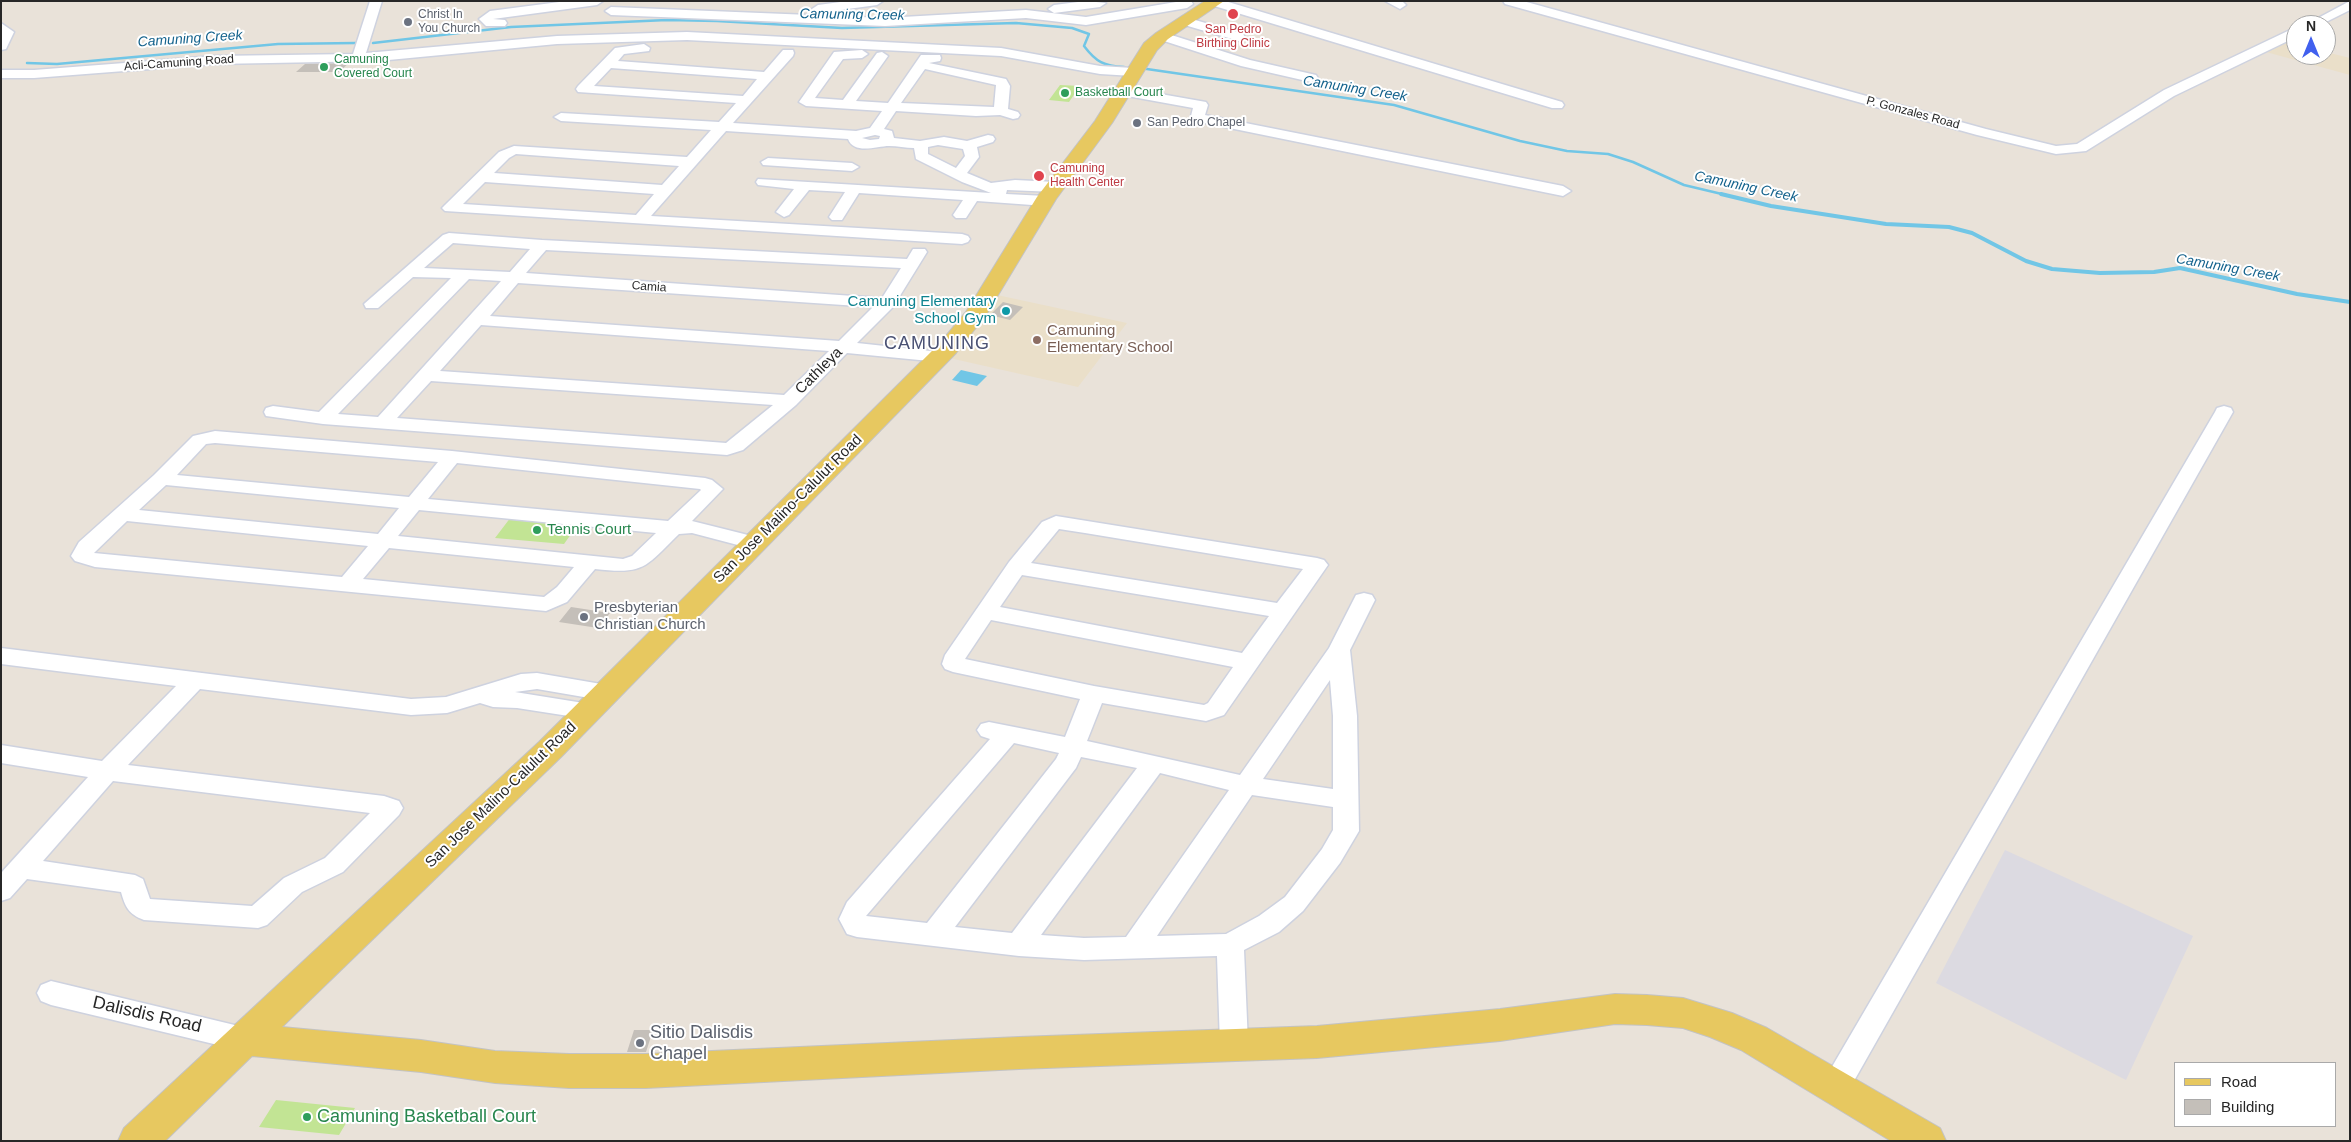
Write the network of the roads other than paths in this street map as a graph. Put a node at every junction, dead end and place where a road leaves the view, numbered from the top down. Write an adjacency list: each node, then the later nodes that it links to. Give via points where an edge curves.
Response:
1 (376, 1): 24 (street)
2 (597, 1): 17 (street, via 490,15 485,19 490,23)
3 (683, 1): 11 (street, via 611,11)
4 (877, 1): 15 (street)
5 (1509, 1): 20 (street, P. Gonzales Road, via 2056,150 2075,150 2090,144 2170,93)
6 (755, 2): 11 (street)
7 (1099, 2): 12 (street); 13 (street)
8 (977, 4): 16 (street)
9 (2350, 5): 14 (street)
10 (1198, 6): 13 (street); 19 (main road, San Jose Malino-Calulut Road); 21 (street); 35 (street)
11 (676, 13): 15 (street)
12 (1026, 14): 13 (street, via 1086,21); 16 (street)
13 (1131, 14)
14 (2330, 15)
15 (776, 16): 16 (street)
16 (861, 21)
17 (501, 23)
18 (1, 27): 22 (street, via 8,32)
19 (1162, 36): 30 (street, via 1246,63); 31 (main road, San Jose Malino-Calulut Road, via 1150,47)
20 (2286, 37)
21 (1239, 38)
22 (1, 46)
23 (882, 56): 25 (street); 34 (street); 34 (street, via 839,55 805,100)
24 (358, 58): 28 (street, Acli-Camuning Road, via 215,60); 31 (street, Acli-Camuning Road, via 557,40 707,36 1001,52 1100,70)
25 (928, 60): 36 (street); 36 (street, via 1001,82 1007,113)
26 (606, 64): 29 (street); 29 (street, via 622,50 667,46 795,52); 33 (street, via 583,89)
27 (1, 74): 28 (street, Acli-Camuning Road)
28 (34, 74): 32 (street)
29 (768, 76): 33 (street)
30 (1311, 78)
31 (1127, 82): 53 (street, Acli-Camuning Road, via 1201,105 1198,116 1208,120); 55 (main road, San Jose Malino-Calulut Road, via 1103,123)
32 (8, 88)
33 (746, 100): 38 (street)
34 (847, 104): 36 (street)
35 (1557, 105)
36 (893, 107): 39 (street)
37 (561, 117): 38 (street)
38 (722, 128): 41 (street); 45 (street)
39 (875, 131): 41 (street); 42 (street, via 886,134)
40 (988, 138): 44 (street)
41 (861, 140): 42 (street); 49 (street)
42 (886, 140): 43 (street)
43 (921, 145): 44 (street, via 943,141); 47 (street, via 921,156)
44 (968, 146): 47 (street, via 972,157)
45 (689, 162): 48 (street, via 521,150 508,152); 52 (street)
46 (768, 162): 49 (street)
47 (958, 174): 55 (street, via 1003,193)
48 (481, 177): 52 (street); 61 (street, via 450,208)
49 (851, 178): 51 (street); 54 (street); 60 (street)
50 (763, 182): 51 (street)
51 (805, 184): 58 (street)
52 (664, 190): 61 (street)
53 (1563, 191)
54 (919, 192): 56 (street); 57 (street)
55 (1050, 195): 56 (street); 71 (main road, San Jose Malino-Calulut Road, via 975,315)
56 (973, 196): 59 (street)
57 (910, 208)
58 (784, 212)
59 (961, 215)
60 (837, 217)
61 (640, 219): 62 (street)
62 (962, 239)
63 (542, 245): 64 (street, via 449,238); 66 (street); 67 (street, Cathleya, via 914,258)
64 (410, 272): 65 (street, Camia); 68 (street)
65 (465, 274): 66 (street, Camia); 76 (street)
66 (512, 278): 67 (street, Camia); 69 (street)
67 (887, 303): 70 (street, Cathleya)
68 (372, 304)
69 (478, 320): 70 (street); 72 (street)
70 (843, 347): 71 (street); 73 (street, Cathleya)
71 (940, 357): 84 (main road, San Jose Malino-Calulut Road)
72 (427, 375): 73 (street); 77 (street)
73 (789, 401): 77 (street, Cathleya, via 736,446 722,450)
74 (273, 412): 76 (street)
75 (2224, 412): 116 (street)
76 (323, 418): 77 (street)
77 (383, 422)
78 (452, 456): 79 (street, via 209,438 200,440); 80 (street); 82 (street, via 712,487 710,493)
79 (162, 479): 80 (street); 81 (street)
80 (415, 502): 82 (street); 83 (street)
81 (122, 514): 83 (street); 87 (street, via 86,547 82,556 95,560)
82 (671, 528): 84 (street, via 680,535 712,538); 85 (street, via 639,561 632,564)
83 (383, 542): 85 (street); 87 (street)
84 (748, 549): 96 (main road, San Jose Malino-Calulut Road)
85 (590, 562): 87 (street, via 555,601 546,604)
86 (1016, 567): 89 (street); 89 (street, via 1049,526 1056,522 1317,565); 90 (street)
87 (346, 586)
88 (1364, 600): 91 (street)
89 (1283, 611): 93 (street)
90 (987, 612): 93 (street); 97 (street, via 953,664)
91 (1339, 650): 105 (street); 106 (street, via 1345,716)
92 (1, 656): 94 (street)
93 (1248, 662): 97 (street, via 1216,709 1206,713)
94 (196, 679): 98 (street, via 411,707 447,705); 104 (street)
95 (563, 686): 96 (street); 98 (street, via 537,681 521,682); 99 (street)
96 (607, 693): 100 (main road, San Jose Malino-Calulut Road)
97 (1094, 694): 101 (street)
98 (483, 695): 99 (street)
99 (548, 705): 100 (street)
100 (588, 711): 114 (main road, San Jose Malino-Calulut Road)
101 (1072, 748): 103 (street); 109 (street, via 1067,762); 109 (street, via 998,732 856,909 852,919 857,926)
102 (1, 754): 104 (street)
103 (1154, 763): 105 (street); 110 (street)
104 (107, 771): 107 (street); 107 (street, via 390,808 334,865 293,885 258,918 144,909 137,903 134,886 126,882)
105 (1244, 785): 106 (street); 112 (street)
106 (1345, 800): 111 (street, via 1346,831 1294,904 1269,924)
107 (23, 868): 108 (street)
108 (1, 891)
109 (934, 933): 110 (street)
110 (1019, 945): 112 (street)
111 (1230, 945): 112 (street); 115 (street)
112 (1133, 949)
113 (51, 993): 114 (street, Dalisdis Road)
114 (242, 1040): 115 (main road, via 421,1056 495,1067 569,1071 646,1071); 117 (main road, San Jose Malino-Calulut Road)
115 (1234, 1044): 116 (main road, via 1360,1039 1615,1009 1656,1011 1682,1013 1719,1024 1761,1043)
116 (1836, 1086): 118 (main road)
117 (138, 1141)
118 (1926, 1141)

